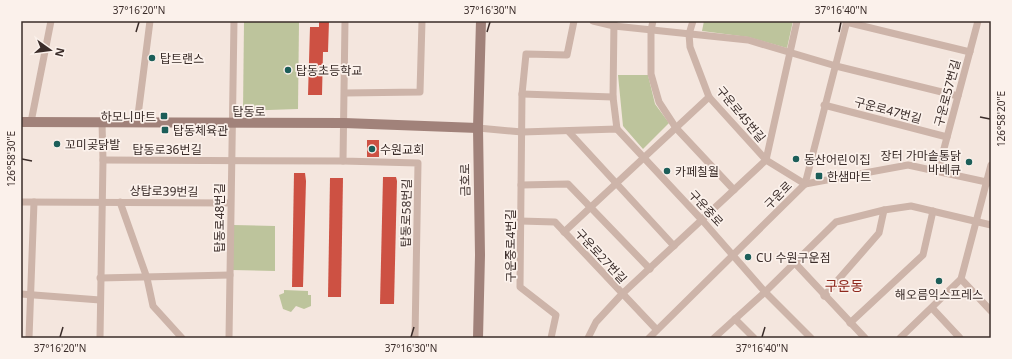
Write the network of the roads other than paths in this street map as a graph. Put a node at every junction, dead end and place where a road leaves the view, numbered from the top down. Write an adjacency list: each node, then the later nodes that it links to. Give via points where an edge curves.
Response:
1 (51, 21): 26 (street)
2 (150, 21): 28 (street)
3 (234, 21): 30 (street, 탑동로48번길)
4 (345, 21): 20 (street)
5 (422, 21): 20 (street, via 420,92)
6 (481, 21): 31 (street, 금호로)
7 (574, 21): 21 (street, 구운중로4번길, via 567,55 526,54)
8 (593, 21): 14 (street)
9 (653, 21): 15 (street)
10 (692, 21): 16 (street, 구운로45번길)
11 (797, 21): 17 (street, 구운로45번길)
12 (978, 21): 18 (street, 구운로57번길)
13 (846, 22): 18 (street); 19 (street)
14 (614, 24): 15 (street); 22 (street)
15 (651, 30): 16 (street); 32 (street, via 651,74 659,102)
16 (689, 34): 17 (street, via 748,40); 24 (street, 구운로45번길, via 690,47)
17 (789, 52): 19 (street); 40 (street, 구운로45번길)
18 (970, 52): 23 (street, 구운로57번길)
19 (836, 66): 23 (street); 25 (street)
20 (345, 93): 29 (street)
21 (522, 94): 22 (street); 34 (street, 구운중로4번길)
22 (613, 96): 33 (street)
23 (958, 96): 36 (street, 구운로57번길)
24 (710, 97): 32 (street); 40 (street, 구운로45번길)
25 (824, 105): 36 (street, 구운로47번길); 46 (street)
26 (26, 122): 27 (street, 탑동로)
27 (102, 122): 28 (street, 탑동로); 38 (street)
28 (136, 123): 30 (street, 탑동로)
29 (344, 123): 30 (street, 탑동로); 31 (street, 탑동로); 41 (street)
30 (231, 124): 39 (street, 탑동로48번길)
31 (478, 128): 34 (street); 87 (street, 금호로)
32 (676, 128): 37 (street); 48 (street)
33 (618, 129): 35 (street); 37 (street, 구운중로)
34 (522, 132): 35 (street); 47 (street, 구운중로4번길)
35 (569, 132): 44 (street)
36 (947, 137): 43 (street, 구운로57번길)
37 (644, 158): 44 (street); 57 (street, 구운중로)
38 (103, 160): 39 (street, 탑동로36번길); 51 (street)
39 (231, 160): 41 (street, 탑동로58번길); 53 (street, 탑동로48번길)
40 (766, 160): 46 (street, 구운로45번길); 48 (street)
41 (344, 161): 86 (street, 탑동로58번길, via 418,163)
42 (991, 165): 45 (street)
43 (938, 171): 45 (street, 구운로); 46 (street, 구운로, via 908,165)
44 (616, 183): 54 (street); 62 (street)
45 (989, 183): 59 (street)
46 (804, 184): 63 (street, 구운로)
47 (521, 185): 54 (street, via 568,184); 58 (street, 구운중로4번길)
48 (734, 190): 57 (street)
49 (21, 202): 50 (street, 상탑로39번길)
50 (34, 202): 51 (street, 상탑로39번길); 72 (street)
51 (102, 202): 52 (street, 상탑로39번길); 67 (street)
52 (120, 202): 53 (street, 상탑로39번길); 68 (street, 상탑로39번길)
53 (230, 203): 66 (street, 탑동로48번길)
54 (590, 208): 61 (street); 65 (street)
55 (884, 210): 56 (street, via 910,206); 64 (street, via 836,222); 74 (street, via 879,233)
56 (933, 212): 59 (street); 79 (street, via 923,255)
57 (702, 220): 62 (street); 63 (street, 구운중로)
58 (520, 221): 61 (street, 구운로27번길, via 555,222); 88 (street, 구운중로4번길, via 520,287 556,315)
59 (977, 223): 60 (street); 69 (street)
60 (991, 225)
61 (564, 232): 73 (street, 구운로27번길)
62 (674, 246): 65 (street)
63 (733, 255): 70 (street, 구운중로); 80 (street, 구운로)
64 (794, 262): 70 (street); 74 (street)
65 (650, 269): 73 (street)
66 (230, 275): 68 (street); 85 (street, 탑동로48번길)
67 (100, 278): 68 (street); 75 (street)
68 (147, 278): 84 (street, 상탑로39번길, via 153,306)
69 (961, 279): 76 (street); 77 (street)
70 (765, 292): 78 (street); 93 (street, 구운중로)
71 (21, 294): 72 (street)
72 (30, 294): 75 (street); 82 (street)
73 (622, 294): 80 (street, 구운로27번길); 89 (street, via 596,322)
74 (824, 296): 79 (street)
75 (100, 300): 83 (street)
76 (932, 308): 81 (street); 96 (street)
77 (991, 311)
78 (735, 319): 91 (street); 92 (street)
79 (850, 323): 94 (street)
80 (656, 329): 90 (street, 구운로)
81 (909, 335): 95 (street)
82 (29, 338)
83 (100, 338)
84 (182, 338)
85 (229, 338)
86 (414, 338)
87 (478, 338)
88 (551, 338)
89 (588, 338)
90 (649, 338)
91 (714, 338)
92 (754, 338)
93 (811, 338)
94 (865, 338)
95 (900, 338)
96 (960, 338)

